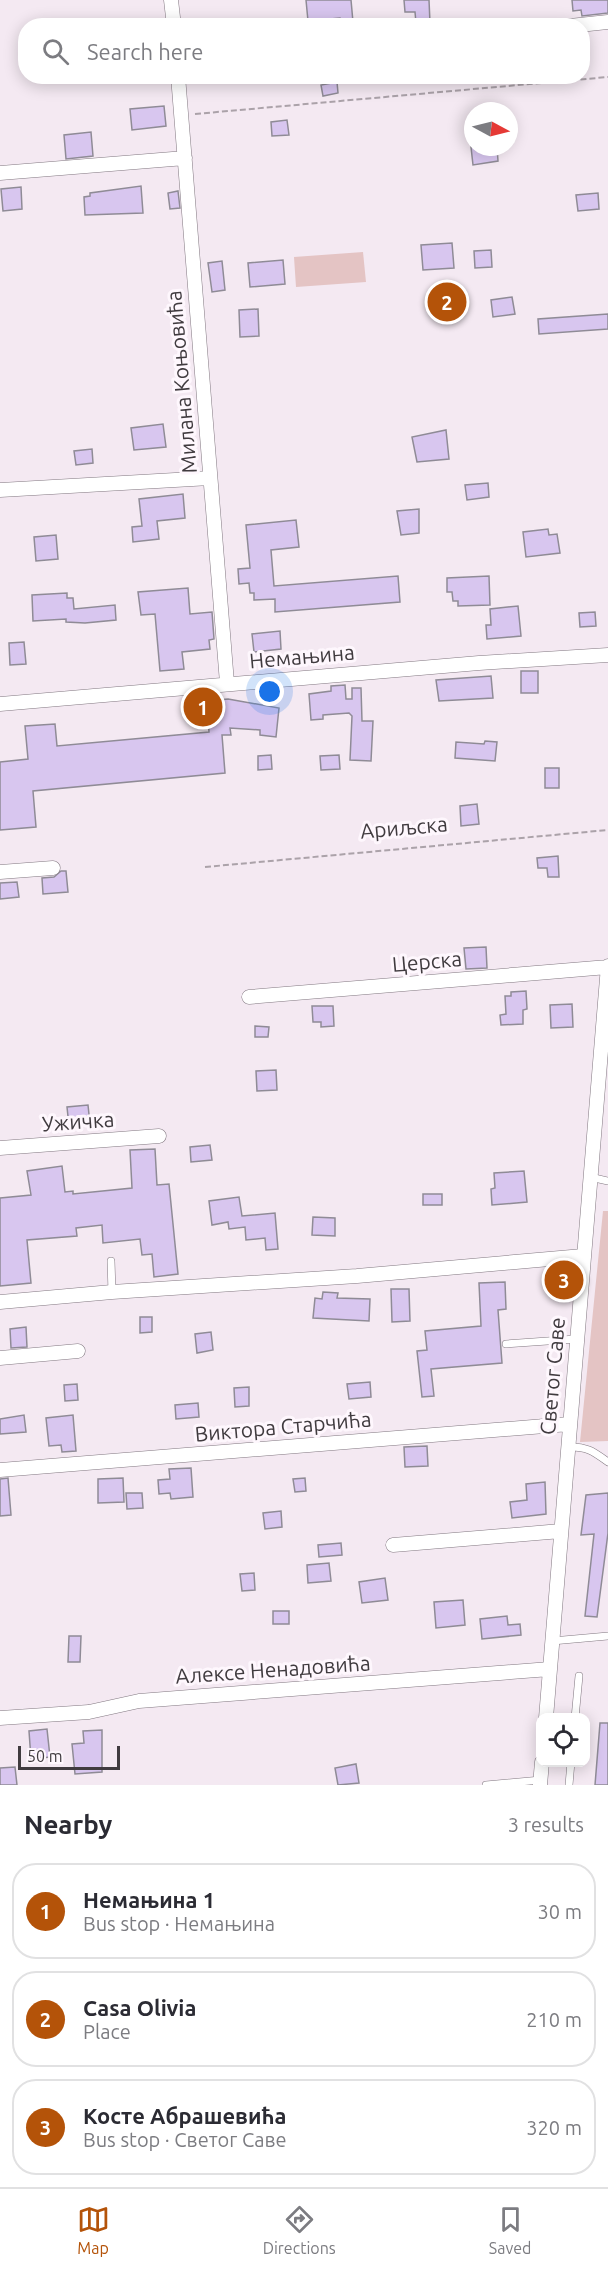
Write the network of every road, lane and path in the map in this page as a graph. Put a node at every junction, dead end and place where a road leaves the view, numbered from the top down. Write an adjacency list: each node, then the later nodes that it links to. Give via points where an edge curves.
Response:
1 (171, 0): 2 (street)
2 (173, 18)
3 (608, 22): 4 (street)
4 (590, 24)
5 (608, 77): 6 (path)
6 (590, 79)
7 (179, 84): 9 (street, Милана Коњовића)
8 (529, 84): 9 (path)
9 (181, 115): 10 (street, Милана Коњовића)
10 (185, 158): 11 (street); 12 (street, Милана Коњовића)
11 (0, 173)
12 (210, 478): 13 (street); 15 (street, Милана Коњовића)
13 (0, 490)
14 (608, 655): 15 (street, Немањина)
15 (227, 683): 16 (street, Немањина)
16 (0, 704)
17 (608, 830): 18 (path, Ариљска)
18 (205, 867)
19 (53, 868): 20 (street)
20 (0, 872)
21 (608, 969): 22 (street, Светог Саве); 23 (street, Церска)
22 (607, 988): 26 (street, Светог Саве)
23 (249, 997)
24 (159, 1136): 25 (street, Ужичка)
25 (0, 1148)
26 (590, 1177): 27 (lane); 28 (street, Светог Саве)
27 (608, 1181)
28 (583, 1256): 30 (street); 32 (street, Светог Саве)
29 (111, 1261): 30 (lane)
30 (111, 1292): 31 (street)
31 (0, 1302)
32 (576, 1339): 33 (lane); 36 (street, Светог Саве)
33 (506, 1344)
34 (78, 1351): 35 (street)
35 (0, 1358)
36 (569, 1424): 37 (street, Светог Саве); 39 (street, Виктора Старчића)
37 (567, 1447): 38 (lane, via 583,1446); 40 (street, Светог Саве)
38 (608, 1462)
39 (0, 1470)
40 (561, 1531): 41 (street); 43 (street, Светог Саве)
41 (393, 1545)
42 (608, 1636): 43 (lane)
43 (552, 1641): 44 (street, Светог Саве)
44 (550, 1669): 46 (street, Светог Саве); 48 (street, Алексе Ненадовића, via 139,1701 89,1712)
45 (579, 1676): 47 (lane)
46 (546, 1713)
47 (575, 1713)
48 (0, 1718)
49 (542, 1767): 51 (street)
50 (571, 1767): 53 (lane)
51 (541, 1783): 52 (lane)
52 (486, 1785)
53 (569, 1785)

